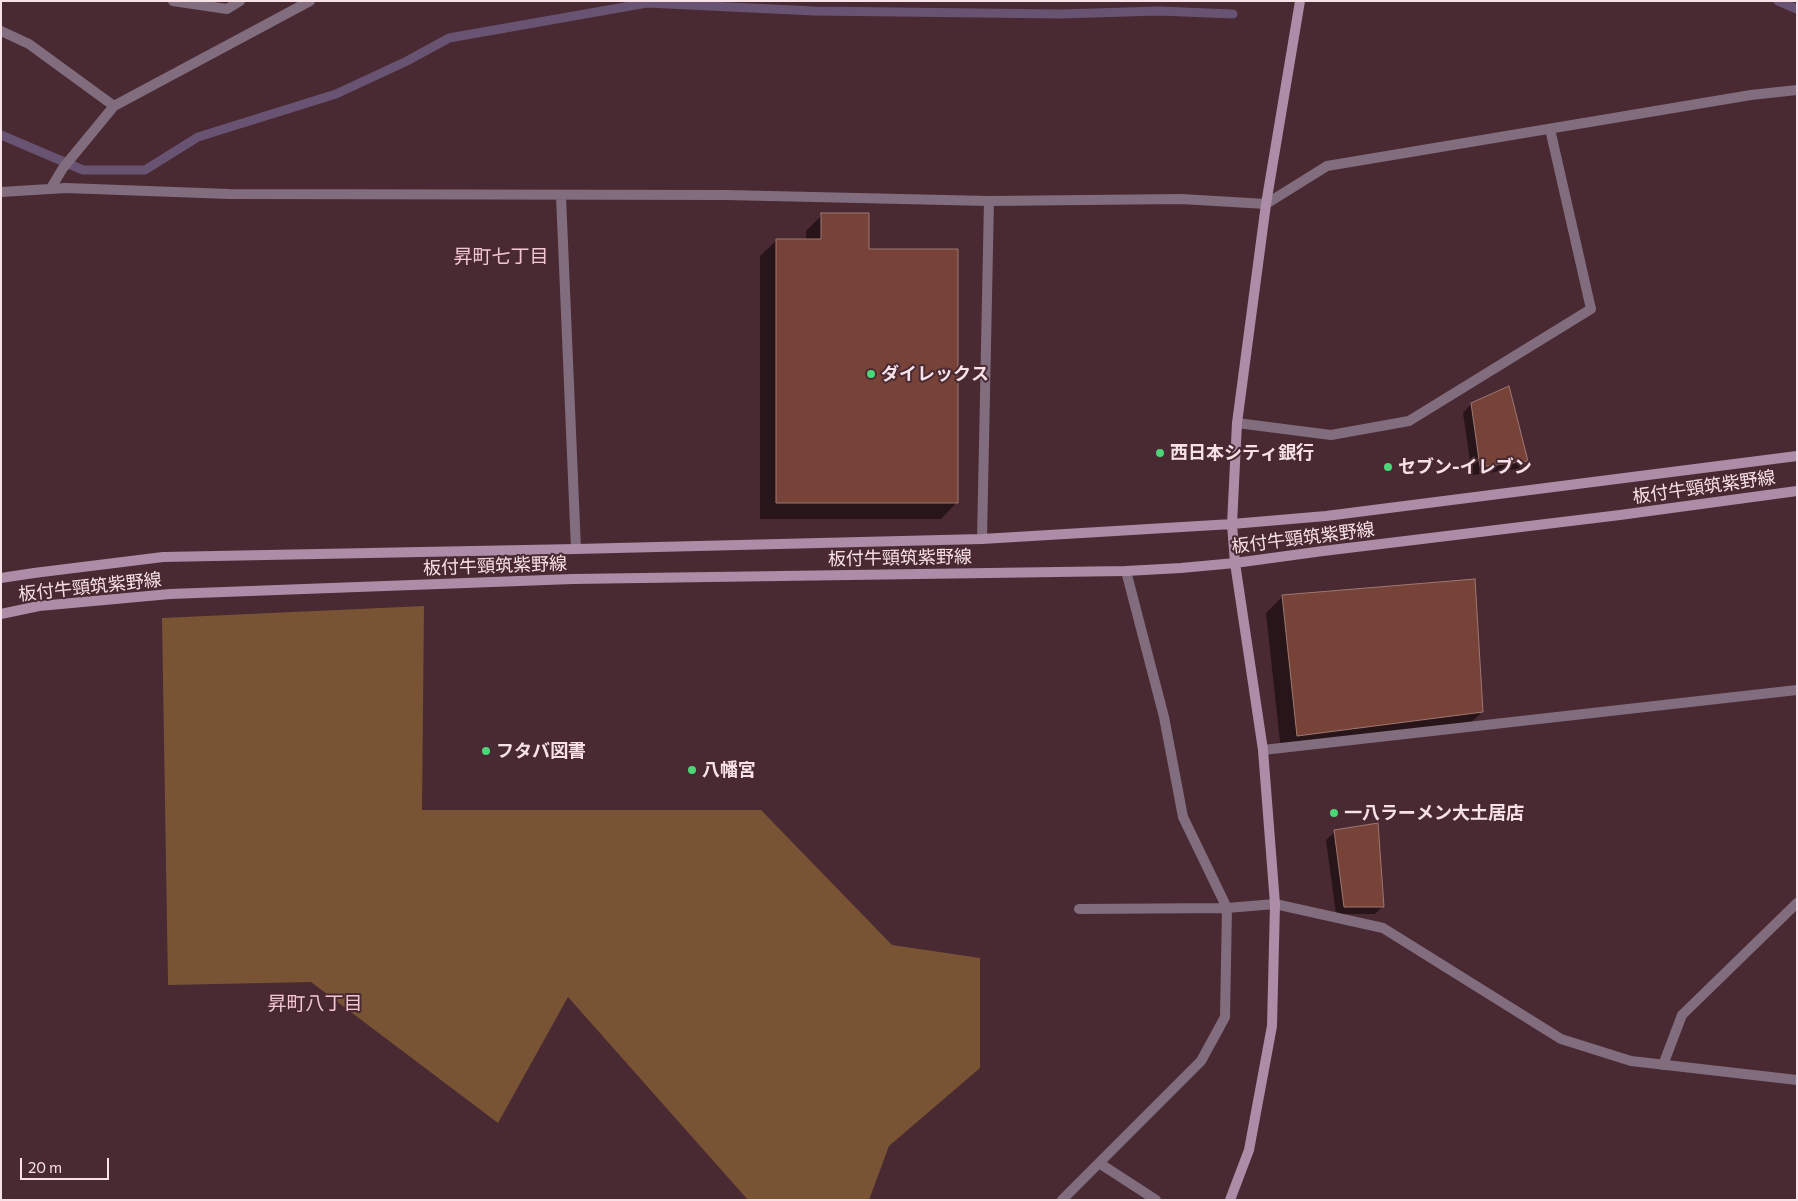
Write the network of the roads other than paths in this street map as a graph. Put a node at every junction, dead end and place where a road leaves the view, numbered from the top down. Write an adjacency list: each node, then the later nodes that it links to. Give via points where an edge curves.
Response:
1 (173, 1): 2 (street, via 227,9)
2 (240, 1)
3 (310, 1): 7 (street)
4 (1300, 1): 13 (main road)
5 (1, 31): 7 (street, via 28,44)
6 (1797, 90): 8 (street)
7 (114, 106): 9 (street, via 75,152)
8 (1550, 128): 13 (street, via 1327,166); 14 (street, via 1591,309 1409,421 1331,435)
9 (51, 188): 10 (street); 11 (street, via 229,194)
10 (1, 192)
11 (560, 196): 12 (street, via 726,195); 19 (street)
12 (989, 201): 13 (street, via 1181,199); 18 (street)
13 (1266, 204): 14 (main road)
14 (1237, 424): 17 (main road)
15 (1797, 456): 17 (main road, 板付牛頸筑紫野線, via 1326,516)
16 (1797, 491): 20 (main road, 板付牛頸筑紫野線)
17 (1232, 524): 18 (main road, 板付牛頸筑紫野線); 20 (main road)
18 (982, 539): 19 (main road, 板付牛頸筑紫野線)
19 (576, 549): 22 (main road, 板付牛頸筑紫野線, via 163,557)
20 (1235, 563): 21 (main road, 板付牛頸筑紫野線); 25 (main road)
21 (1126, 572): 23 (main road, 板付牛頸筑紫野線, via 573,579 170,594 39,606); 28 (street, via 1164,717 1183,817)
22 (1, 578)
23 (1, 614)
24 (1797, 690): 25 (street)
25 (1263, 750): 27 (main road)
26 (1797, 903): 30 (street, via 1682,1015)
27 (1275, 904): 28 (street); 30 (street, via 1382,928 1561,1038 1631,1061); 35 (main road, via 1272,1026 1248,1150)
28 (1228, 908): 29 (street); 32 (street, via 1225,1017 1201,1061)
29 (1079, 909)
30 (1663, 1065): 31 (street)
31 (1797, 1080)
32 (1099, 1163): 33 (street); 34 (street)
33 (1062, 1200)
34 (1156, 1200)
35 (1230, 1200)

